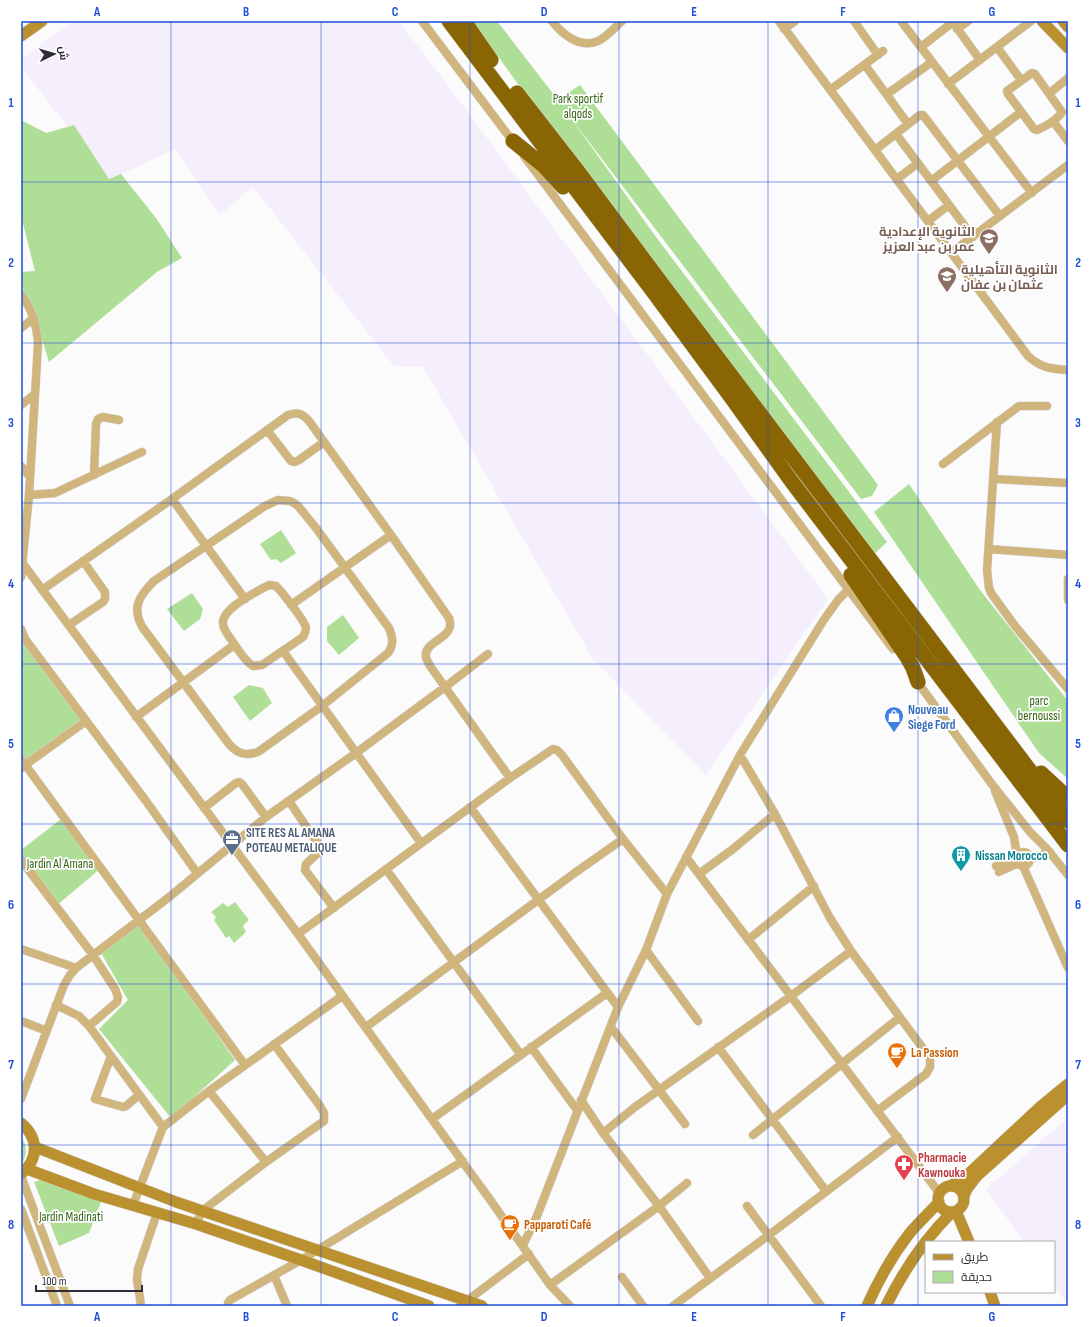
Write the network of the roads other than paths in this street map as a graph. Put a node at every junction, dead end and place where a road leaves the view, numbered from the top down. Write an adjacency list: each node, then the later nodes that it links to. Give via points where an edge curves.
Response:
1 (29, 21): 18 (street)
2 (42, 21): 21 (street)
3 (422, 21): 40 (street)
4 (449, 21): 54 (highway)
5 (464, 21): 27 (highway)
6 (469, 21): 27 (highway)
7 (552, 21): 8 (street, via 569,38 586,43 598,41)
8 (622, 21)
9 (779, 21): 20 (street)
10 (795, 21): 20 (street)
11 (854, 21): 28 (street, via 881,53)
12 (901, 21): 22 (street)
13 (968, 21): 17 (street)
14 (1031, 21): 23 (street)
15 (1042, 21): 24 (street)
16 (1063, 21): 19 (street)
17 (954, 24): 22 (street); 25 (street)
18 (21, 27)
19 (1068, 27)
20 (784, 29): 32 (street)
21 (21, 36)
22 (921, 47): 26 (street)
23 (997, 47): 25 (street); 30 (street)
24 (1068, 48)
25 (980, 60): 31 (street)
26 (932, 62): 31 (street); 34 (street)
27 (493, 63): 100 (highway, via 577,170)
28 (865, 65): 32 (street); 34 (street)
29 (1068, 78): 33 (street)
30 (1021, 80): 33 (street, via 1032,73 1035,74); 35 (street, via 1007,91)
31 (948, 84): 39 (street)
32 (830, 90): 42 (street)
33 (1050, 93): 36 (street, via 1062,112)
34 (887, 94): 37 (street)
35 (1021, 112): 36 (street, via 1036,130); 39 (street)
36 (1053, 121): 41 (street)
37 (908, 124): 38 (street); 43 (street, via 922,115)
38 (896, 134): 42 (street); 44 (street)
39 (989, 137): 43 (street); 48 (street)
40 (512, 141): 54 (highway, via 551,172 613,253 621,259); 85 (street)
41 (1068, 141)
42 (875, 150): 46 (street)
43 (957, 161): 47 (street); 50 (street)
44 (918, 163): 46 (street); 47 (street)
45 (1068, 166): 48 (street)
46 (897, 179): 51 (street)
47 (931, 180): 49 (street)
48 (1032, 193): 50 (street)
49 (949, 205): 51 (street); 52 (street)
50 (1000, 216): 52 (street)
51 (928, 221): 53 (street)
52 (973, 237): 53 (street)
53 (952, 252): 58 (street, via 1028,356 1041,366)
54 (629, 259): 72 (highway)
55 (21, 294): 56 (street)
56 (34, 318): 57 (street); 59 (street, via 37,337)
57 (21, 328)
58 (1068, 370)
59 (35, 394): 60 (street); 70 (street)
60 (21, 405)
61 (1047, 406): 63 (street, via 1019,406)
62 (119, 420): 69 (street, via 103,417 98,419)
63 (997, 422): 67 (street); 71 (street)
64 (267, 430): 65 (street, via 288,415 299,413 304,415); 65 (street, via 291,461 295,462); 75 (street)
65 (324, 442): 76 (street)
66 (142, 452): 69 (street)
67 (943, 464)
68 (21, 466): 70 (street)
69 (94, 475): 74 (street, via 55,493)
70 (30, 478): 74 (street)
71 (994, 479): 73 (street); 78 (street)
72 (792, 482): 96 (highway, via 822,534 907,657); 117 (highway)
73 (1068, 483)
74 (29, 495): 81 (street)
75 (172, 499): 77 (street); 80 (street)
76 (391, 535): 82 (street); 97 (street, via 450,622 449,630 426,651 430,666)
77 (206, 545): 82 (street, via 272,502 287,500 298,506); 87 (street); 95 (street, via 154,581 144,591 137,607 139,622)
78 (989, 550): 79 (street); 98 (street, via 988,581 991,593)
79 (1068, 554)
80 (83, 560): 86 (street); 90 (street, via 105,592 105,599)
81 (22, 562): 83 (street); 86 (street)
82 (344, 568): 89 (street); 99 (street, via 389,628 393,643 388,653)
83 (21, 577)
84 (1068, 579): 88 (street)
85 (849, 589): 96 (street); 104 (street, via 823,621)
86 (42, 590): 90 (street)
87 (245, 599): 89 (street, via 271,584 276,586); 92 (street, via 226,613 223,621 224,629)
88 (1068, 600)
89 (291, 605): 93 (street, via 304,622 306,631 303,637)
90 (69, 625): 101 (street)
91 (21, 629): 102 (street, via 25,639)
92 (234, 645): 93 (street, via 251,664 256,666 262,665); 95 (street)
93 (283, 651): 99 (street)
94 (488, 654): 97 (street)
95 (183, 682): 99 (street, via 229,744 240,754 258,752); 101 (street)
96 (918, 682): 107 (street)
97 (445, 687): 103 (street); 106 (street)
98 (1068, 689)
99 (322, 706): 103 (street)
100 (989, 715): 108 (highway, via 1029,762); 114 (highway)
101 (136, 717): 111 (street)
102 (86, 722): 105 (street); 125 (street)
103 (356, 753): 109 (street); 116 (street)
104 (740, 756): 112 (street); 120 (street)
105 (22, 764): 132 (street)
106 (510, 778): 110 (street); 115 (street, via 551,749 555,749)
107 (991, 783): 119 (street, via 1030,832); 122 (street, via 1020,841)
108 (1068, 798)
109 (289, 801): 113 (street); 131 (street, via 320,847 320,851 306,864 305,870)
110 (470, 807): 116 (street); 130 (street)
111 (204, 808): 113 (street, via 239,782); 118 (street)
112 (775, 814): 126 (street); 128 (street)
113 (266, 817): 118 (street)
114 (1068, 821)
115 (623, 839): 129 (street); 130 (street)
116 (421, 844): 123 (street)
117 (1068, 845)
118 (232, 846): 125 (street); 133 (street)
119 (1050, 852): 122 (street); 127 (street)
120 (686, 857): 126 (street); 129 (street)
121 (21, 860): 139 (street)
122 (1022, 860): 124 (street); 138 (street); 142 (street)
123 (386, 869): 131 (street); 140 (street)
124 (998, 869)
125 (197, 874): 132 (street)
126 (699, 874): 134 (street)
127 (1068, 875)
128 (814, 886): 134 (street); 137 (street, via 823,907)
129 (667, 894): 136 (street)
130 (538, 900): 140 (street); 143 (street)
131 (334, 908): 133 (street)
132 (139, 920): 139 (street); 161 (street)
133 (298, 934): 144 (street)
134 (748, 940): 145 (street)
135 (21, 949): 141 (street)
136 (646, 950): 147 (street); 150 (street)
137 (851, 951): 145 (street); 148 (street)
138 (1068, 954)
139 (93, 955): 141 (street); 151 (street, via 117,994 117,1000)
140 (454, 963): 152 (street); 158 (street)
141 (76, 968): 146 (street, via 67,979)
142 (1068, 968)
143 (607, 992): 147 (street); 156 (street)
144 (342, 996): 152 (street); 155 (street)
145 (791, 996): 157 (street); 160 (street)
146 (56, 1004): 151 (street, via 79,1016); 154 (street)
147 (618, 1007): 153 (street)
148 (900, 1017): 160 (street); 170 (street, via 927,1052 930,1067 926,1074)
149 (21, 1021): 154 (street)
150 (698, 1021)
151 (89, 1026): 159 (street)
152 (366, 1027): 171 (street)
153 (611, 1027): 163 (street); 168 (street)
154 (47, 1031): 167 (street)
155 (274, 1044): 161 (street); 181 (street, via 320,1106 325,1119)
156 (532, 1047): 158 (street); 169 (street)
157 (718, 1047): 163 (street); 172 (street)
158 (521, 1054): 171 (street)
159 (111, 1056): 165 (street); 165 (street, via 95,1099 123,1107)
160 (842, 1064): 170 (street); 172 (street)
161 (245, 1065): 164 (street)
162 (1068, 1084): 184 (street, via 964,1178)
163 (660, 1089): 174 (street); 176 (street)
164 (209, 1091): 175 (street); 181 (street)
165 (139, 1095): 175 (street)
166 (1066, 1097): 187 (street, via 977,1176)
167 (21, 1099)
168 (581, 1100): 169 (street); 176 (street)
169 (577, 1110): 201 (street)
170 (877, 1111): 178 (street)
171 (432, 1119): 180 (street)
172 (772, 1120): 177 (street); 186 (street)
173 (21, 1123): 179 (street, via 33,1138)
174 (685, 1124)
175 (163, 1127): 185 (street)
176 (603, 1133): 190 (street)
177 (753, 1135)
178 (898, 1137): 186 (street); 188 (street)
179 (35, 1147): 182 (street, via 33,1159); 185 (street)
180 (463, 1161): 201 (street); 202 (street)
181 (266, 1162): 193 (street)
182 (23, 1173): 189 (street); 212 (street)
183 (687, 1183): 190 (street)
184 (950, 1186): 187 (street, via 959,1189); 188 (street)
185 (139, 1188): 189 (street); 193 (street)
186 (826, 1191): 197 (street)
187 (964, 1196): 194 (street, via 963,1205)
188 (939, 1198): 194 (street, via 944,1210); 222 (street, via 894,1256)
189 (133, 1206): 195 (street)
190 (659, 1206): 207 (street); 208 (street)
191 (748, 1206): 197 (street)
192 (21, 1209): 211 (street)
193 (202, 1211): 196 (street); 202 (street)
194 (954, 1212): 198 (street); 199 (street)
195 (157, 1213): 196 (street); 213 (street, via 138,1269)
196 (196, 1224): 204 (street)
197 (769, 1235): 207 (street); 221 (street)
198 (926, 1241)
199 (968, 1241)
200 (925, 1242): 223 (street, via 912,1258)
201 (523, 1245): 203 (street)
202 (317, 1250): 204 (street); 210 (street)
203 (529, 1254): 208 (street); 210 (street)
204 (301, 1260): 205 (street); 216 (street)
205 (274, 1275): 214 (street, via 230,1300); 215 (street)
206 (622, 1277): 219 (street)
207 (710, 1278): 220 (street)
208 (550, 1285): 218 (street)
209 (990, 1293): 224 (street)
210 (463, 1304): 217 (street)
211 (57, 1306)
212 (70, 1306)
213 (141, 1306)
214 (228, 1306)
215 (287, 1306)
216 (429, 1306)
217 (482, 1306)
218 (570, 1306)
219 (644, 1306)
220 (673, 1306)
221 (821, 1306)
222 (867, 1306)
223 (886, 1306)
224 (996, 1306)

